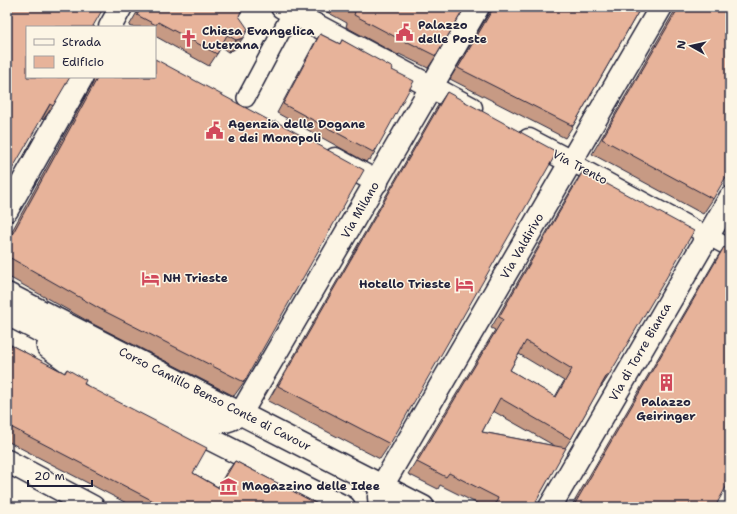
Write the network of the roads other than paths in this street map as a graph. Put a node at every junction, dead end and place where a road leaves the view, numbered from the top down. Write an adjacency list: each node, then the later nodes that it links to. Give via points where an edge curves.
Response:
1 (121, 7): 5 (main road)
2 (478, 7): 7 (main road, Via Milano)
3 (661, 7): 13 (main road, Via Valdirivo)
4 (285, 13): 7 (main road); 9 (street)
5 (111, 26)
6 (81, 78): 16 (main road)
7 (432, 88): 10 (main road); 14 (main road, Via Milano)
8 (224, 99): 9 (main road)
9 (249, 106)
10 (486, 117)
11 (513, 131): 13 (main road, Via Trento)
12 (315, 148): 14 (main road)
13 (571, 162): 17 (street, Via Trento); 23 (main road, Via Valdirivo)
14 (377, 182): 21 (main road, Via Milano)
15 (730, 198): 17 (main road, Via di Torre Bianca)
16 (7, 210)
17 (708, 236): 18 (street, Via Trento); 28 (main road, Via di Torre Bianca)
18 (730, 248)
19 (7, 294): 21 (main road, Corso Camillo Benso Conte di Cavour)
20 (10, 315): 21 (main road, via 210,419 228,421); 25 (main road, via 92,379)
21 (241, 412): 23 (main road, Corso Camillo Benso Conte di Cavour)
22 (7, 461): 24 (main road)
23 (382, 486): 26 (main road); 27 (main road, Corso Camillo Benso Conte di Cavour)
24 (93, 507)
25 (344, 507)
26 (380, 507)
27 (423, 507)
28 (550, 507)

